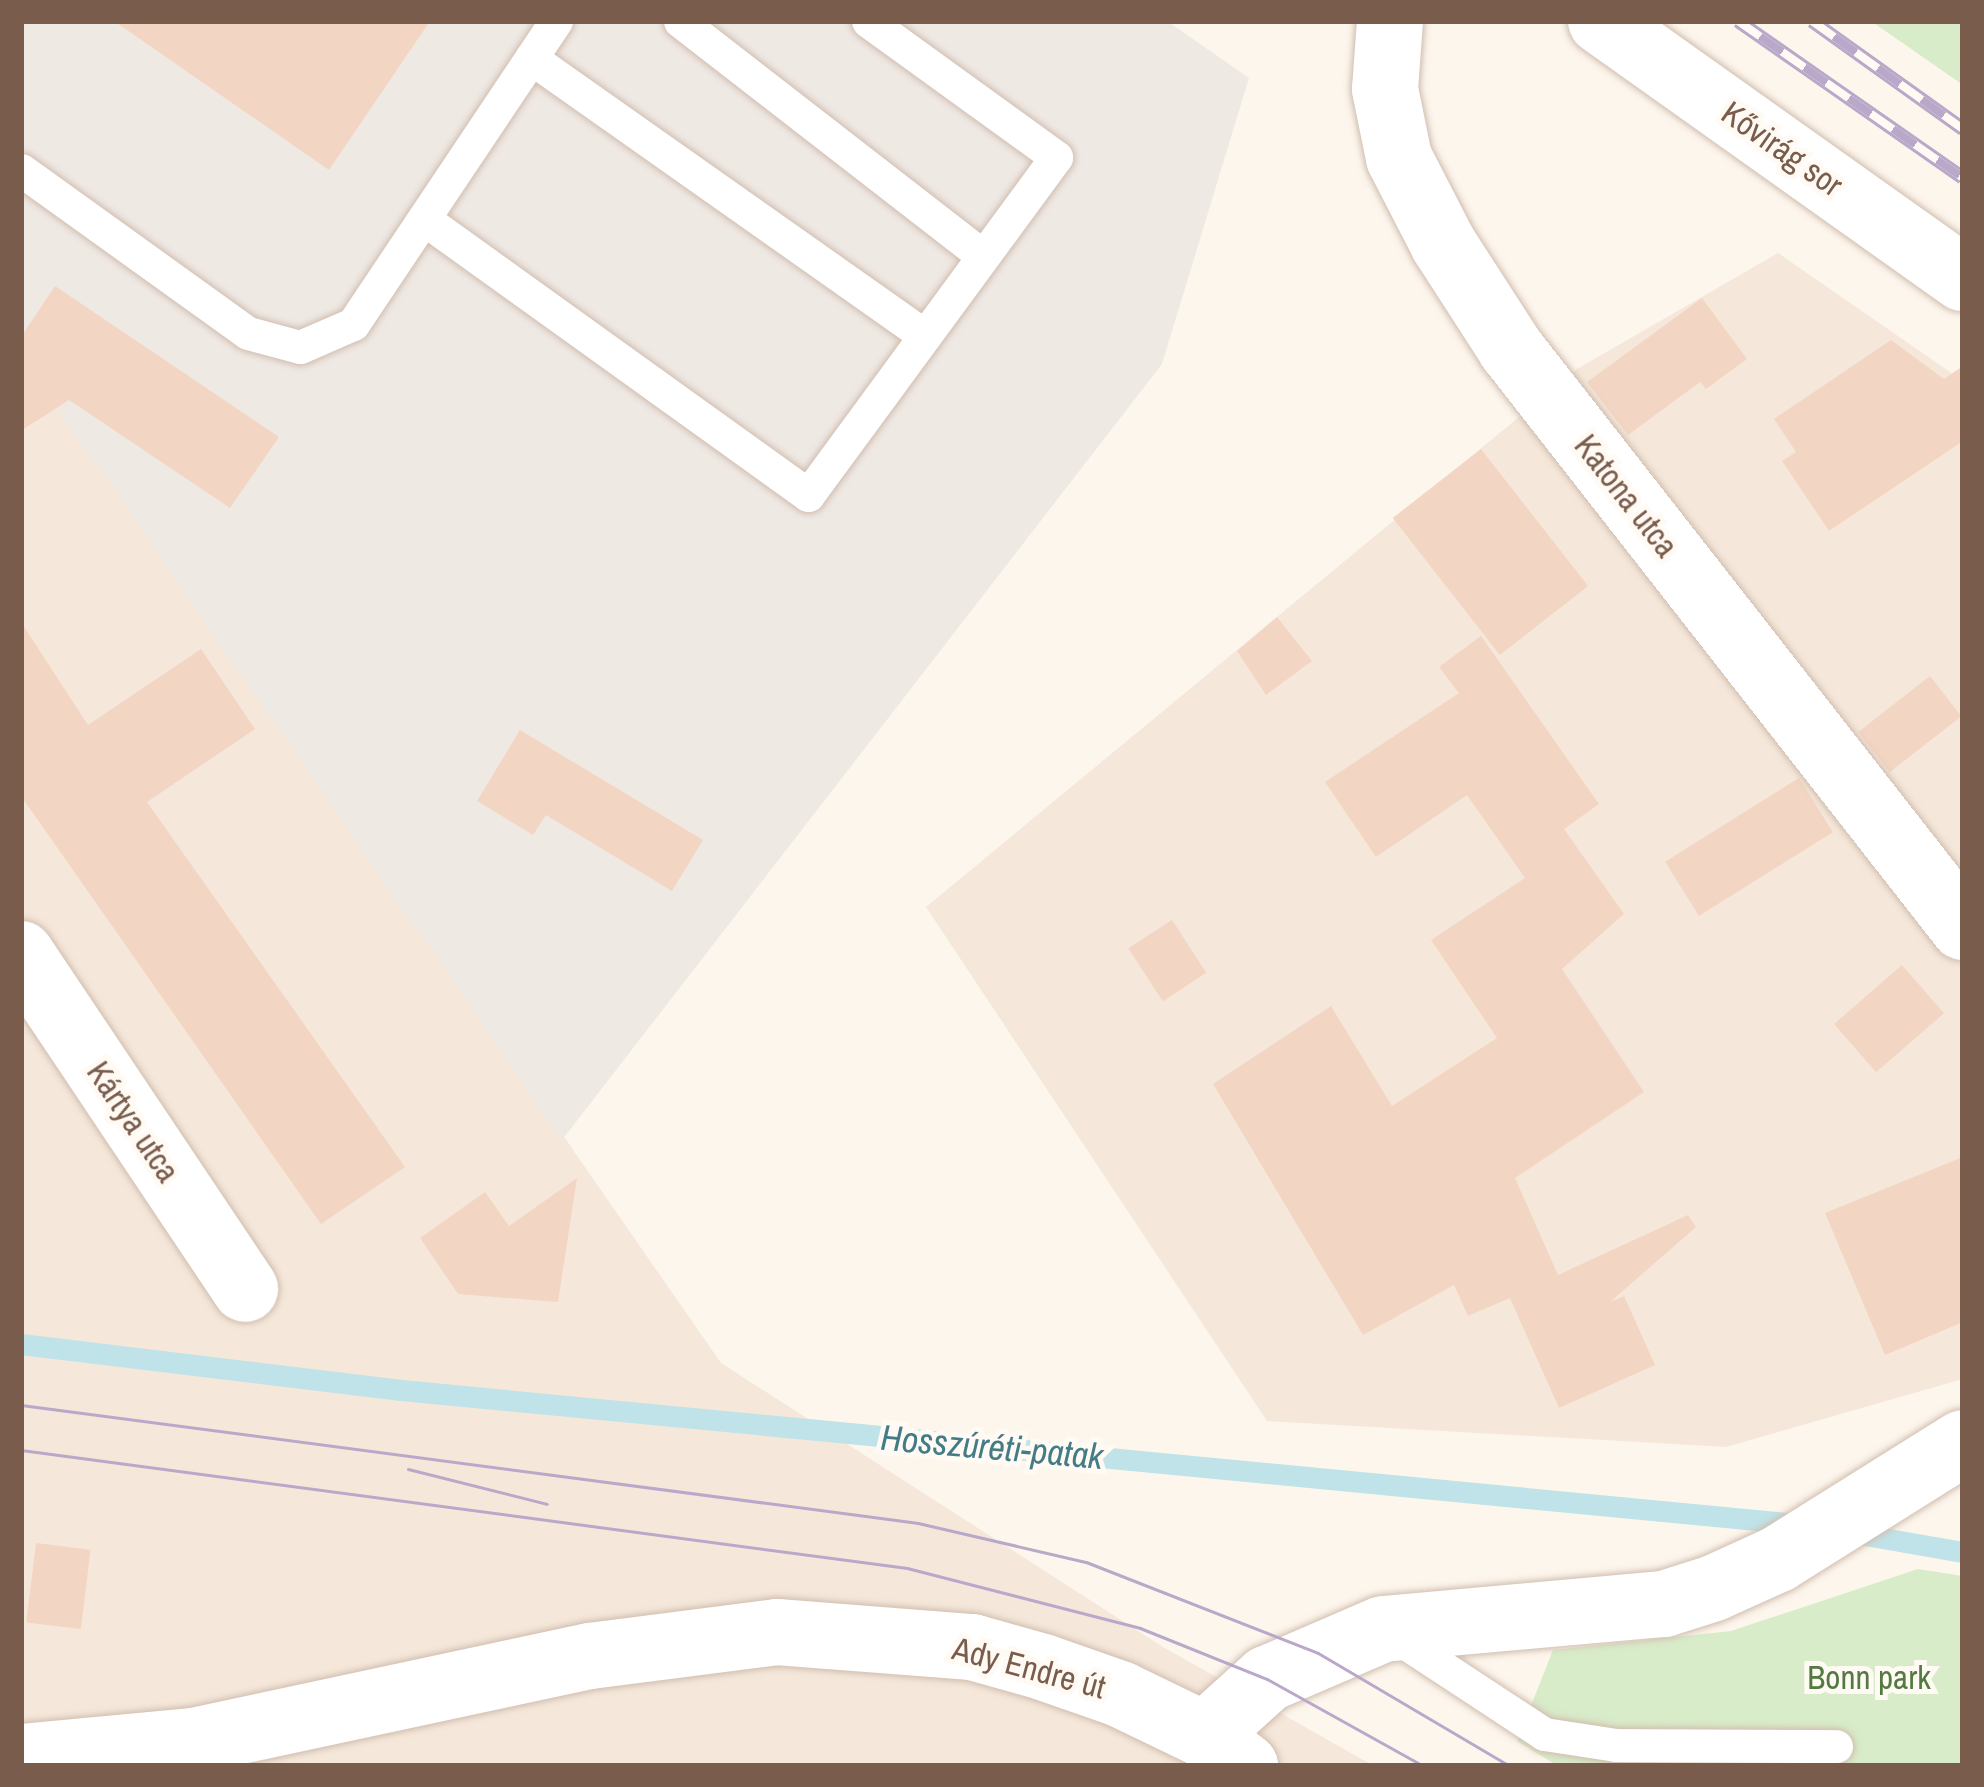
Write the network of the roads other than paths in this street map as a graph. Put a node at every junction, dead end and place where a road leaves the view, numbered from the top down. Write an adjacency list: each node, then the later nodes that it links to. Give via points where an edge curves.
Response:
1 (556, 21): 6 (lane)
2 (680, 21): 9 (lane)
3 (868, 21): 9 (lane, via 1056,157)
4 (1390, 21): 12 (street, Katona utca, via 1385,89 1399,158 1444,245 1511,349)
5 (1601, 21): 10 (street, Kővirág sor)
6 (531, 58): 8 (lane); 11 (lane)
7 (21, 170): 8 (lane, via 248,333 300,346 353,323)
8 (424, 219): 11 (lane, via 808,495)
9 (983, 256): 11 (lane)
10 (1963, 278)
11 (925, 335)
12 (1963, 927)
13 (21, 954): 14 (street, Kártya utca)
14 (245, 1289)
15 (1963, 1443): 16 (street, Ady Endre út, via 1778,1559 1664,1604)
16 (1383, 1628): 17 (lane, via 1544,1734 1616,1745); 18 (street, Ady Endre út, via 1267,1679)
17 (1835, 1746)
18 (1213, 1756): 19 (street, Ady Endre út, via 1120,1694 972,1647 777,1632 632,1649 193,1741)
19 (21, 1757)

